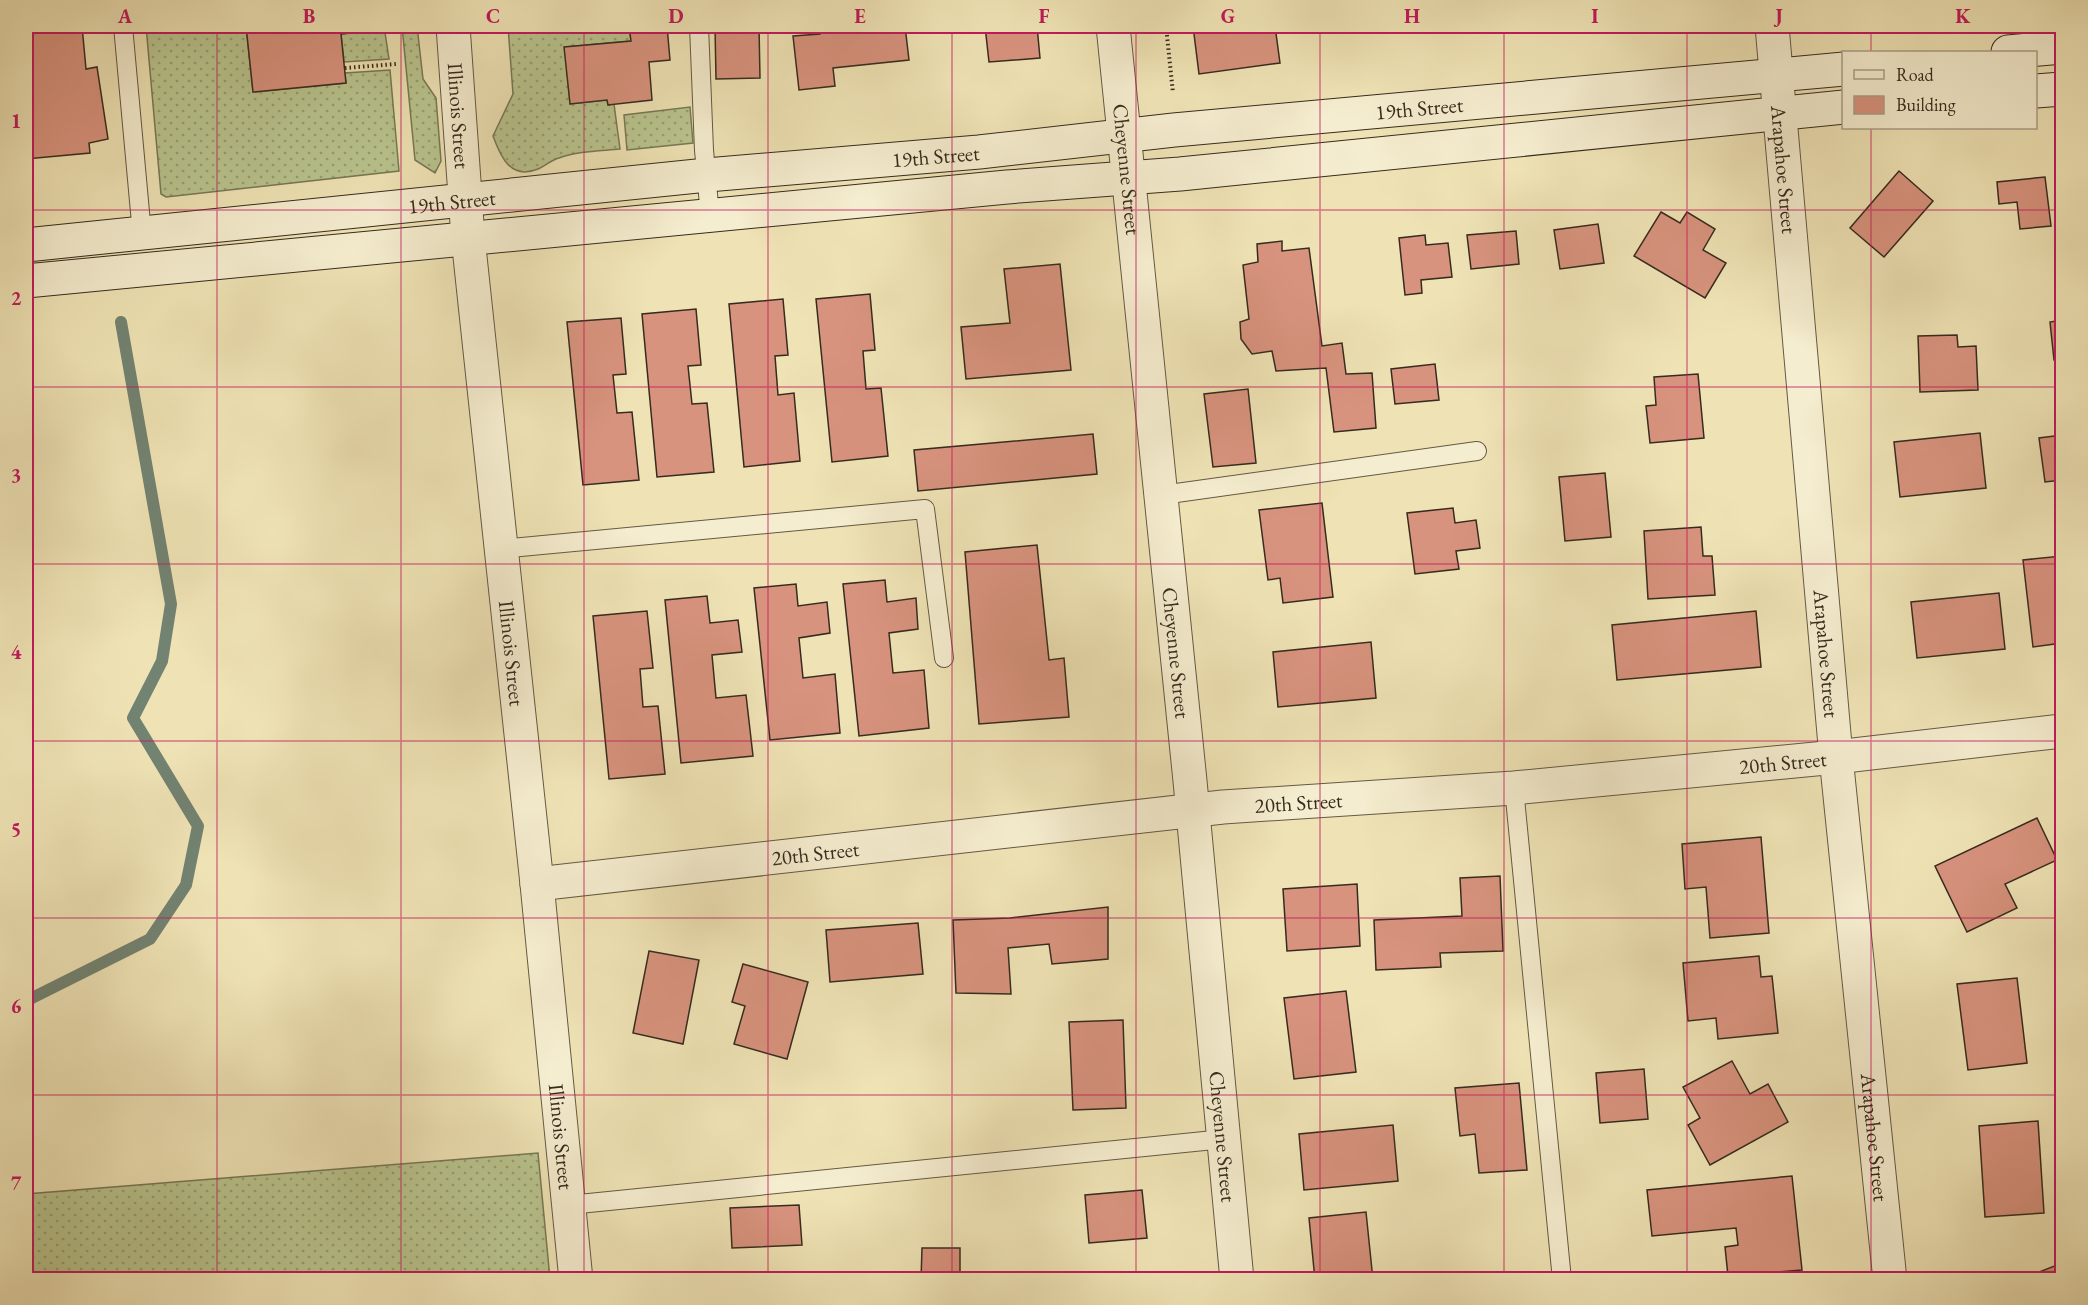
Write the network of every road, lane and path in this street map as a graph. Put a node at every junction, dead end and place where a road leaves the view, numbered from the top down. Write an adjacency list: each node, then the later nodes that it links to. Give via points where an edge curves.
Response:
1 (123, 26): 23 (lane)
2 (453, 26): 21 (street, Illinois Street)
3 (699, 26): 19 (lane)
4 (1113, 26): 18 (street, Cheyenne Street)
5 (1166, 26): 15 (path)
6 (1772, 26): 12 (street, Arapahoe Street)
7 (2062, 47): 8 (street)
8 (2019, 51)
9 (396, 64): 10 (path)
10 (345, 68)
11 (1842, 69): 12 (street, 19th Street)
12 (1777, 75): 17 (street, Arapahoe Street); 18 (street, 19th Street)
13 (2062, 89): 14 (street)
14 (2037, 91)
15 (1173, 96)
16 (1842, 107): 17 (street, 19th Street)
17 (1781, 113): 20 (street, 19th Street); 32 (street, Arapahoe Street)
18 (1126, 136): 19 (street, 19th Street); 20 (street, Cheyenne Street)
19 (707, 175): 21 (street, 19th Street); 22 (lane)
20 (1130, 178): 22 (street, 19th Street); 28 (street, Cheyenne Street)
21 (465, 201): 23 (street, 19th Street); 24 (street, Illinois Street)
22 (710, 216): 24 (street, 19th Street)
23 (142, 234): 25 (street, 19th Street)
24 (468, 238): 26 (street, 19th Street); 29 (street, Illinois Street)
25 (26, 245)
26 (26, 281)
27 (1477, 451): 28 (lane)
28 (1162, 495): 34 (street, Cheyenne Street)
29 (500, 549): 30 (lane, via 925,509); 35 (street, Illinois Street)
30 (945, 658)
31 (2062, 731): 32 (street, 20th Street)
32 (1836, 757): 33 (street, 20th Street); 41 (street, Arapahoe Street)
33 (1514, 788): 34 (street, 20th Street); 40 (lane)
34 (1193, 812): 35 (street, 20th Street); 36 (street, Cheyenne Street)
35 (537, 884): 37 (street, Illinois Street)
36 (1224, 1139): 37 (lane); 39 (street, Cheyenne Street)
37 (569, 1205): 38 (street, Illinois Street)
38 (576, 1280)
39 (1237, 1280)
40 (1562, 1280)
41 (1890, 1280)

